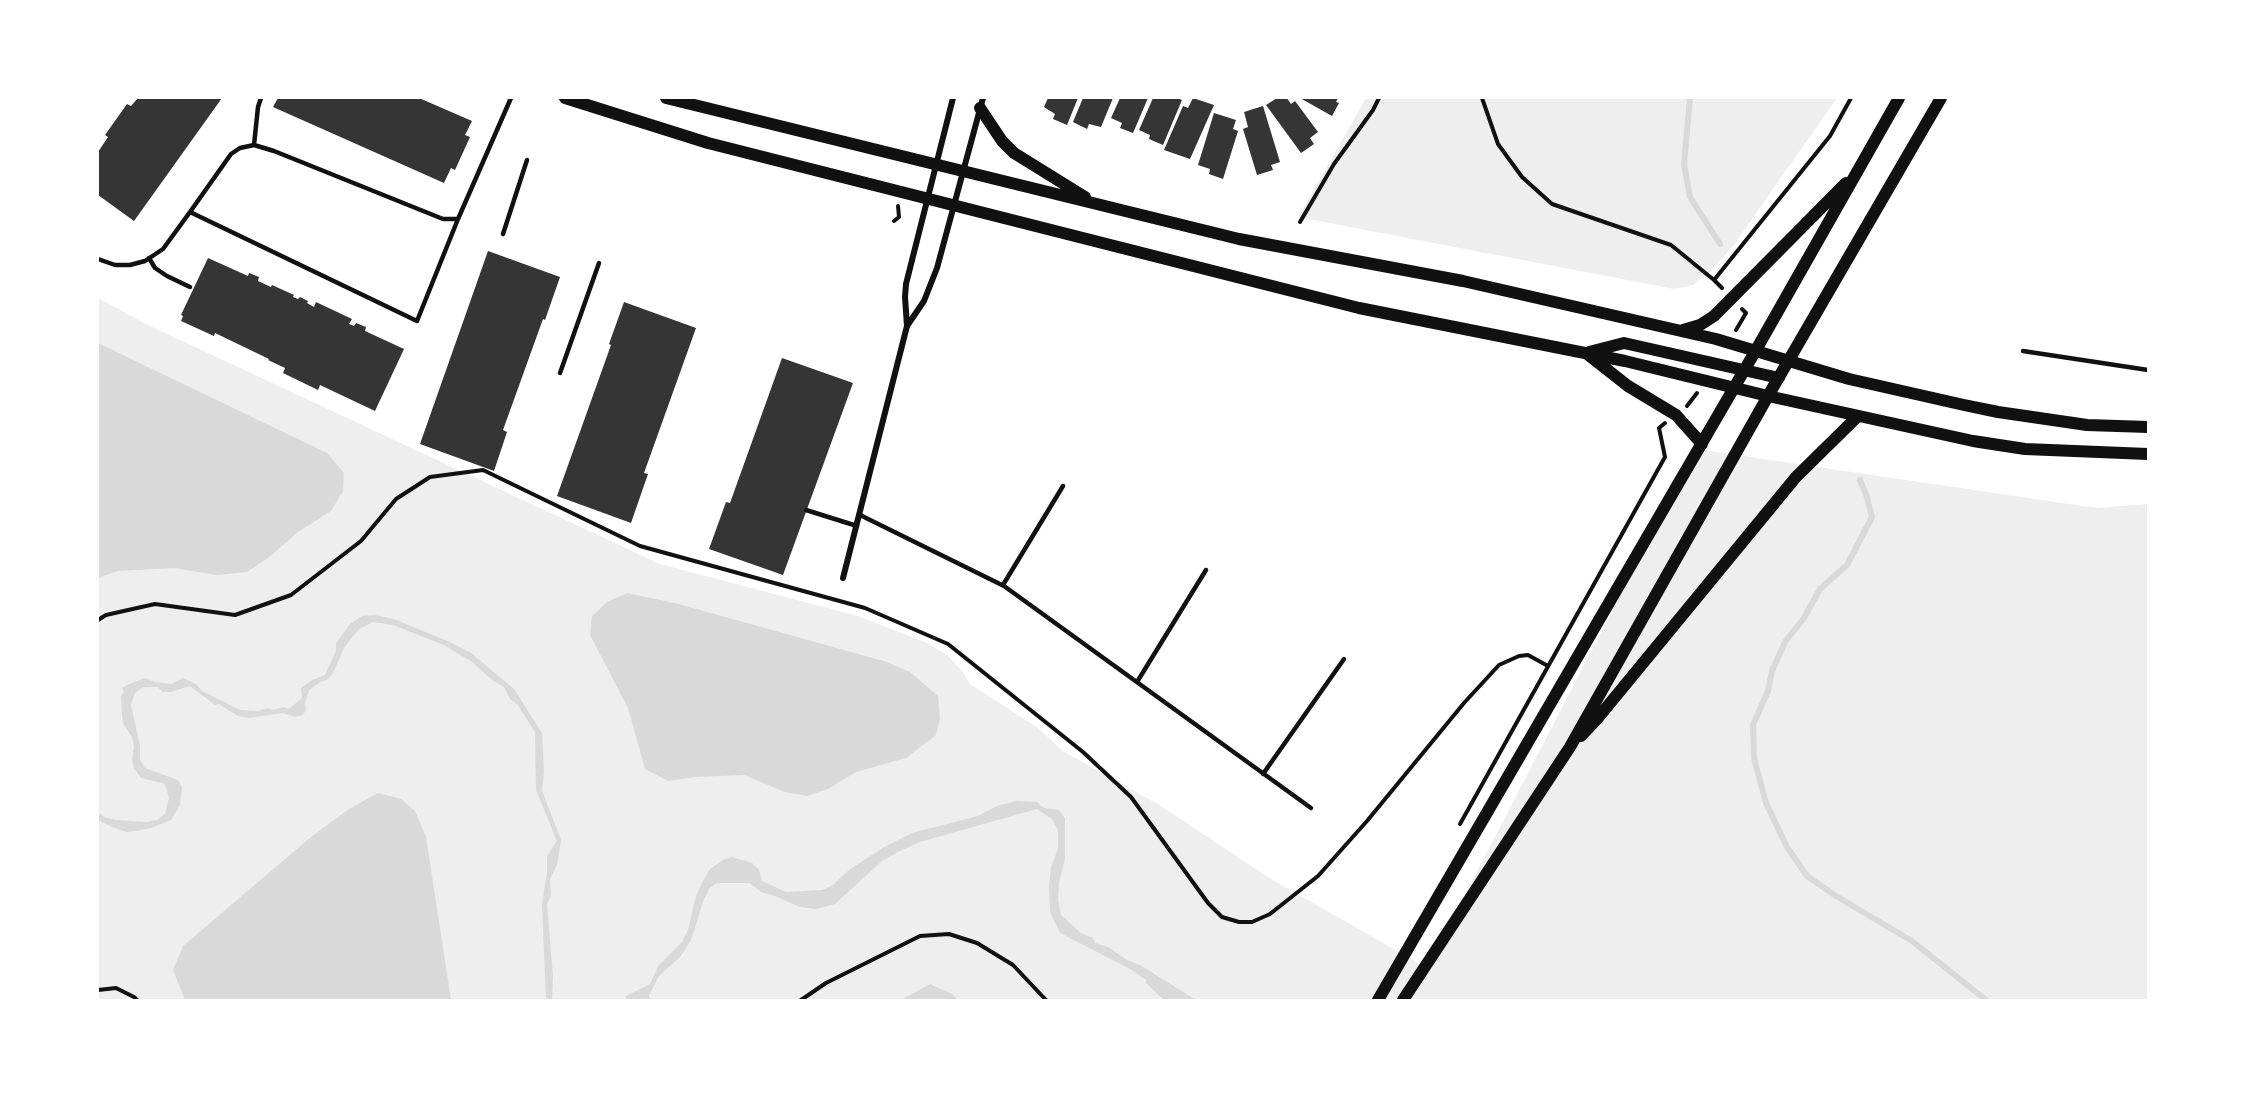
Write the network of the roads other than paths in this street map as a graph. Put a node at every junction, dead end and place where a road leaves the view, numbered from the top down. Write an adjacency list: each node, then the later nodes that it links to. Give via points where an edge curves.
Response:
1 (261, 98): 9 (lane)
2 (511, 98): 18 (lane)
3 (565, 98): 14 (main road, via 708,143)
4 (666, 98): 11 (main road)
5 (953, 98): 11 (street)
6 (1899, 98): 13 (main road)
7 (1941, 98): 29 (main road)
8 (982, 103): 12 (street); 15 (main road, via 1002,141 1014,153)
9 (254, 145): 17 (lane, via 231,154); 18 (lane, via 443,219)
10 (527, 160): 19 (lane)
11 (936, 163): 12 (main road); 14 (street)
12 (964, 170): 15 (main road); 16 (street)
13 (1856, 173): 25 (main road, via 1714,316); 26 (main road)
14 (926, 199): 16 (main road); 24 (street, via 904,297)
15 (1096, 204): 25 (main road)
16 (954, 207): 24 (street, via 931,286); 28 (main road, via 1359,308)
17 (190, 212): 18 (lane, via 417,321); 20 (lane, via 162,249)
18 (458, 219)
19 (502, 234)
20 (149, 258): 21 (lane, via 130,265); 23 (lane, via 155,268)
21 (98, 259)
22 (599, 263): 32 (lane)
23 (190, 287)
24 (907, 326): 42 (street)
25 (1680, 331): 26 (main road)
26 (1756, 350): 29 (main road); 30 (main road)
27 (2023, 351): 31 (lane)
28 (1585, 353): 30 (main road, via 1624,343); 34 (main road); 38 (main road, via 1628,386 1676,415)
29 (1789, 362): 33 (main road); 37 (main road, via 1998,412 2087,424)
30 (1745, 370): 33 (main road); 34 (main road)
31 (2148, 370)
32 (560, 372)
33 (1779, 378): 35 (main road)
34 (1735, 387): 35 (main road); 38 (main road)
35 (1768, 396): 36 (main road); 49 (main road)
36 (1858, 416): 39 (main road, via 2025,450); 49 (main road, via 1796,477 1598,719)
37 (2148, 427)
38 (1702, 444): 52 (main road)
39 (2148, 454)
40 (1063, 486): 46 (lane)
41 (806, 510): 43 (lane)
42 (860, 515): 43 (street); 46 (lane)
43 (857, 526): 45 (street)
44 (1206, 570): 48 (lane)
45 (843, 578)
46 (1003, 585): 48 (lane)
47 (1344, 659): 50 (lane)
48 (1137, 682): 50 (lane)
49 (1570, 747): 53 (main road)
50 (1263, 774): 51 (lane)
51 (1311, 808)
52 (1378, 1000)
53 (1403, 1000)

